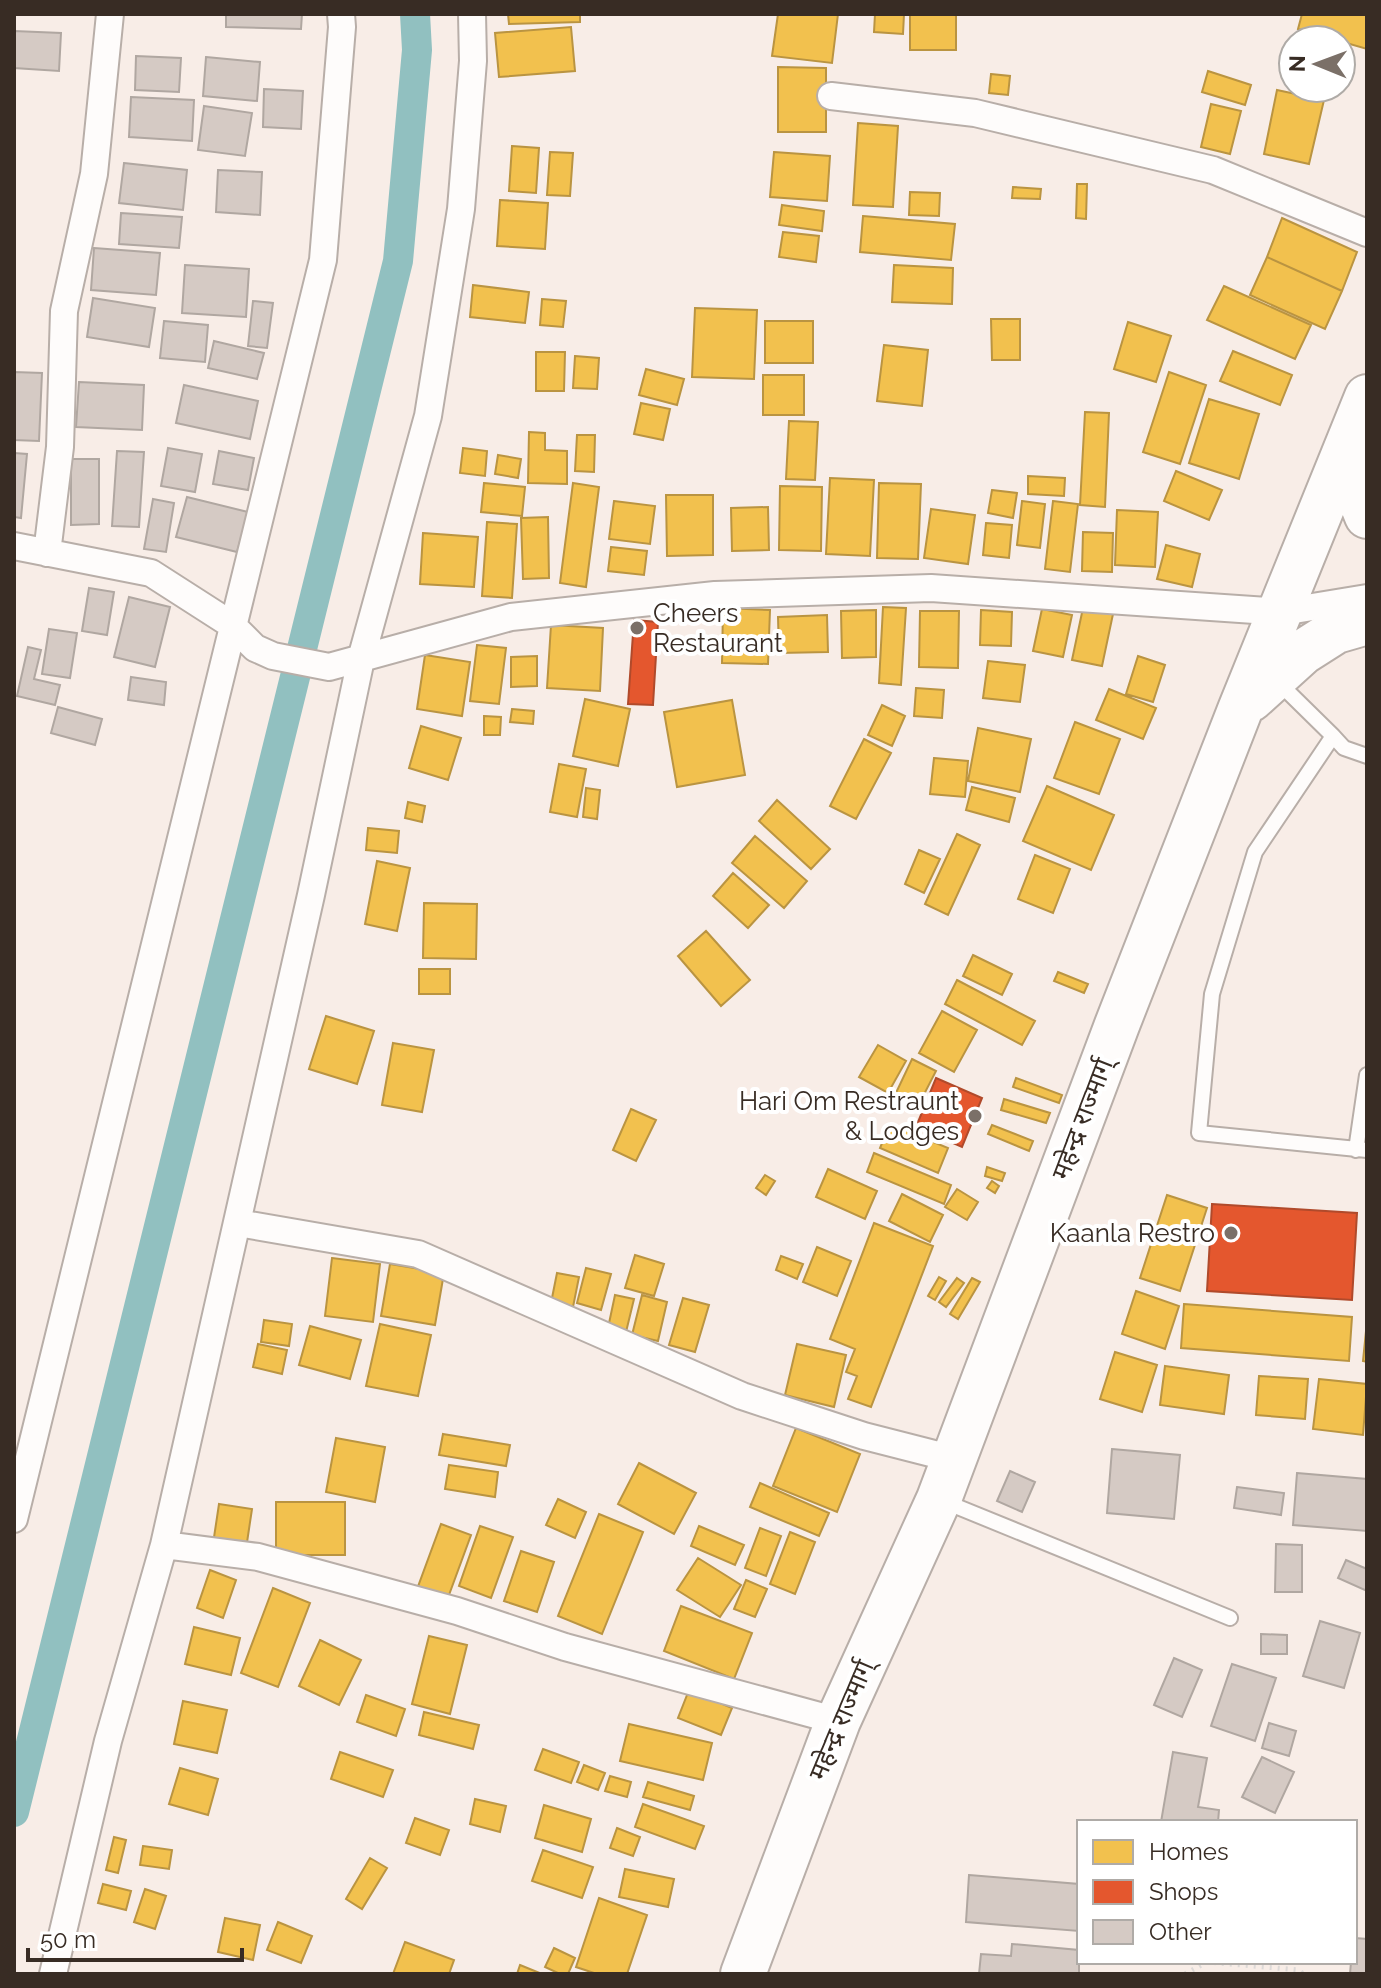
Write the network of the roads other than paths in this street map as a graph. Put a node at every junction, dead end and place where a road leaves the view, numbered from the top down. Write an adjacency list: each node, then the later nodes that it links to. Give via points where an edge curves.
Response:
1 (110, 14): 9 (street, via 94,174 64,311 60,447)
2 (341, 14): 13 (street, via 323,260)
3 (472, 14): 14 (street, via 461,209 428,416)
4 (831, 96): 5 (street, via 975,113 1213,170)
5 (1367, 233)
6 (1360, 414): 7 (highway, via 1356,489); 11 (highway, महेन्द्र राज्मार्ग्)
7 (1367, 516)
8 (14, 546): 9 (street)
9 (47, 553): 13 (street, via 151,573)
10 (1367, 598): 11 (street)
11 (1282, 612): 14 (street, via 931,588 715,595 511,617); 16 (highway, महेन्द्र राज्मार्ग्)
12 (1367, 622): 15 (highway, via 1336,631)
13 (232, 625): 14 (street, via 255,648 273,656 329,667); 23 (street)
14 (361, 659): 21 (street)
15 (1274, 678): 16 (highway); 17 (lane)
16 (1240, 710): 22 (highway, महेन्द्र राज्मार्ग्)
17 (1333, 736): 18 (lane, via 1344,748); 20 (lane, via 1255,852 1212,994 1199,1133)
18 (1367, 756)
19 (1367, 1075): 20 (lane)
20 (1362, 1150)
21 (238, 1223): 22 (street, via 418,1254 742,1396 864,1436); 24 (street)
22 (946, 1479): 25 (lane); 26 (highway, महेन्द्र राज्मार्ग्)
23 (14, 1519)
24 (164, 1545): 26 (street, via 258,1557); 27 (street, via 108,1741)
25 (1230, 1618)
26 (838, 1721): 28 (highway, महेन्द्र राज्मार्ग्)
27 (53, 1974)
28 (743, 1974)

